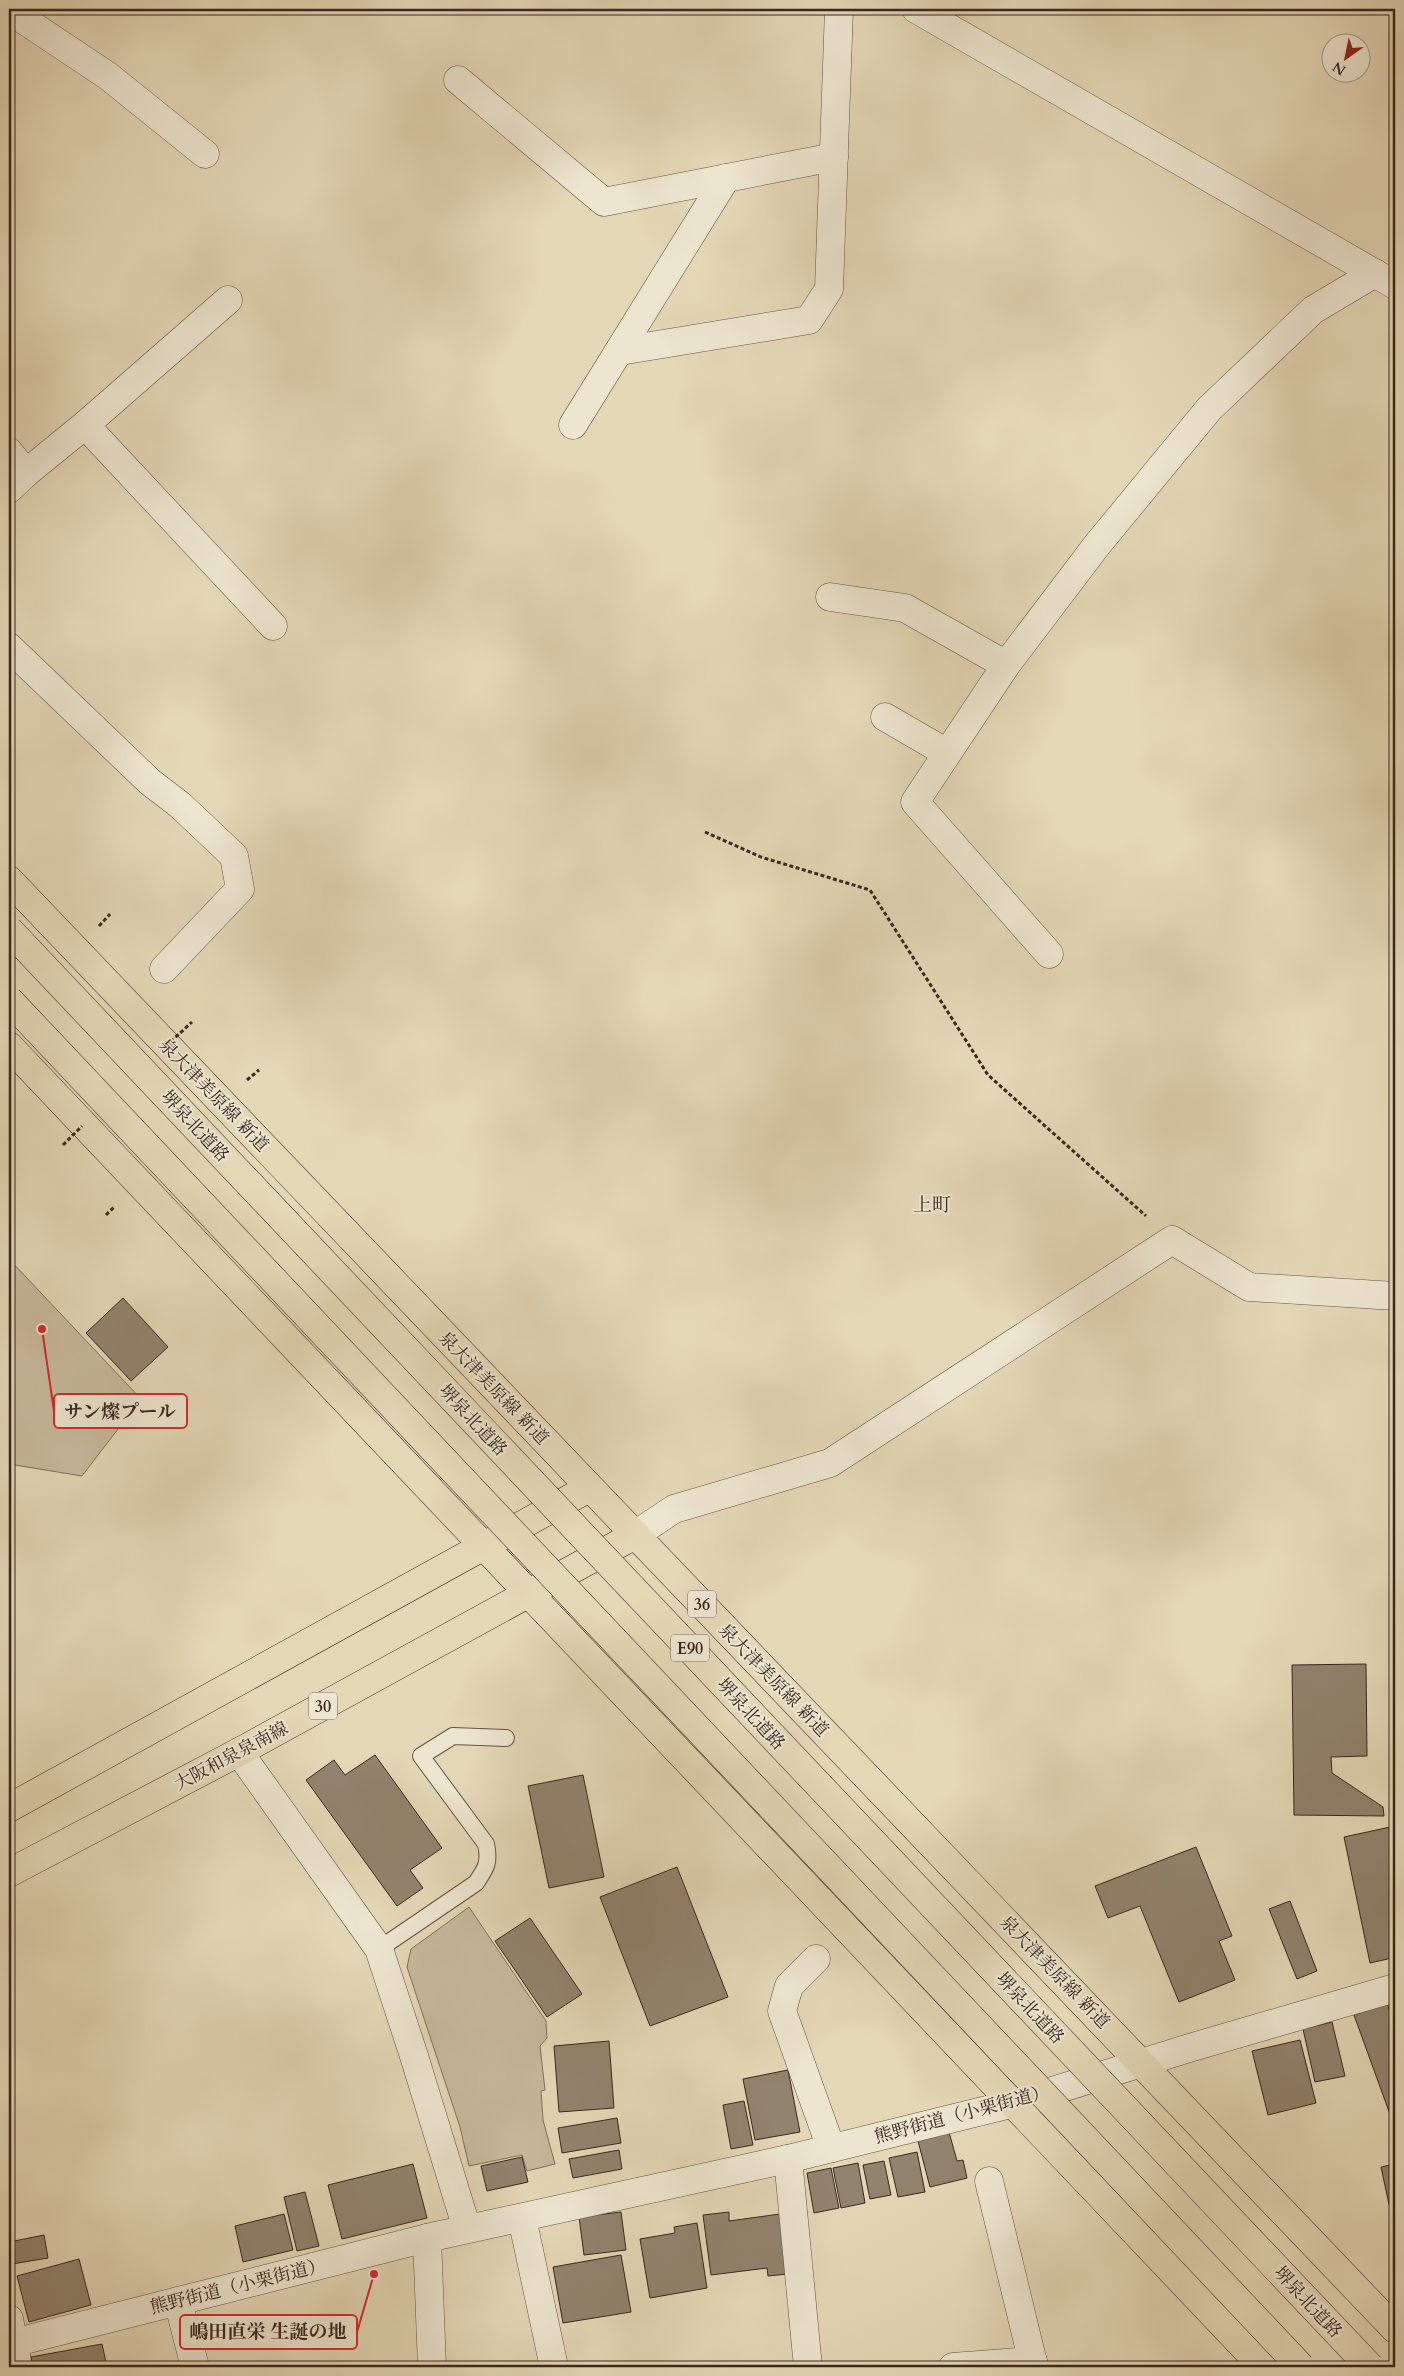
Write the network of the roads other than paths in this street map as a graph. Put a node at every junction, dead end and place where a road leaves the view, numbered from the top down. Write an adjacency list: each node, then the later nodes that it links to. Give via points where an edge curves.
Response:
1 (839, 9): 6 (street)
2 (916, 9): 8 (street)
3 (9, 10): 5 (street, via 108,76)
4 (458, 80): 7 (street, via 604,202)
5 (205, 154)
6 (834, 157): 7 (street); 10 (street, via 829,289 809,320)
7 (726, 178): 10 (street)
8 (1385, 279): 18 (street, via 1313,310 1209,409 1097,545)
9 (228, 300): 11 (street)
10 (620, 351): 12 (street)
11 (85, 425): 14 (street); 16 (street)
12 (572, 425)
13 (9, 452): 14 (street)
14 (18, 481)
15 (830, 598): 18 (street, via 906,608)
16 (273, 626)
17 (9, 647): 24 (street, via 150,782 180,805 234,856 240,889)
18 (1006, 665): 20 (street)
19 (885, 717): 20 (street)
20 (947, 753): 23 (street, via 915,802)
21 (9, 880): 28 (main road, 泉大津美原線 新道 / 36)
22 (9, 930): 58 (main road, 堺泉北道路 / E90, bridge)
23 (1049, 954)
24 (164, 969)
25 (9, 1000): 57 (main road, bridge)
26 (9, 1046): 30 (main road)
27 (1395, 1296): 29 (street, via 1249,1287 1172,1240 830,1463 674,1509)
28 (589, 1488): 29 (main road, 泉大津美原線 新道 / 36); 30 (main road)
29 (635, 1535): 31 (main road, 大阪和泉泉南線 / 30); 39 (main road, 泉大津美原線 新道 / 36)
30 (484, 1546): 31 (main road); 34 (main road)
31 (528, 1593): 33 (main road, 大阪和泉泉南線 / 30); 40 (main road)
32 (506, 1738): 36 (lane, via 453,1736 421,1756 486,1844 489,1858 476,1883)
33 (239, 1752): 35 (main road, 大阪和泉泉南線 / 30); 36 (street)
34 (9, 1808)
35 (9, 1873)
36 (379, 1949): 45 (street)
37 (816, 1959): 41 (street, via 789,1986 782,2011)
38 (1395, 1988): 39 (street, 熊野街道（小栗街道）)
39 (1142, 2063): 40 (street, 熊野街道（小栗街道）); 48 (main road, 泉大津美原線 新道 / 36)
40 (1011, 2104): 41 (street, 熊野街道（小栗街道）); 56 (main road)
41 (832, 2148): 42 (street, 熊野街道（小栗街道）)
42 (788, 2159): 44 (street, 熊野街道（小栗街道）); 54 (street)
43 (989, 2181): 50 (street)
44 (522, 2218): 45 (street, 熊野街道（小栗街道）); 53 (street)
45 (467, 2229): 46 (street, 熊野街道（小栗街道）)
46 (427, 2238): 47 (street, 熊野街道（小栗街道）); 52 (street)
47 (178, 2300): 49 (street, 熊野街道（小栗街道）); 51 (street)
48 (1395, 2329)
49 (12, 2343)
50 (1034, 2364): 55 (street)
51 (195, 2367)
52 (432, 2367)
53 (554, 2367)
54 (808, 2367)
55 (952, 2367)
56 (1263, 2367)
57 (1301, 2367)
58 (1370, 2367)

